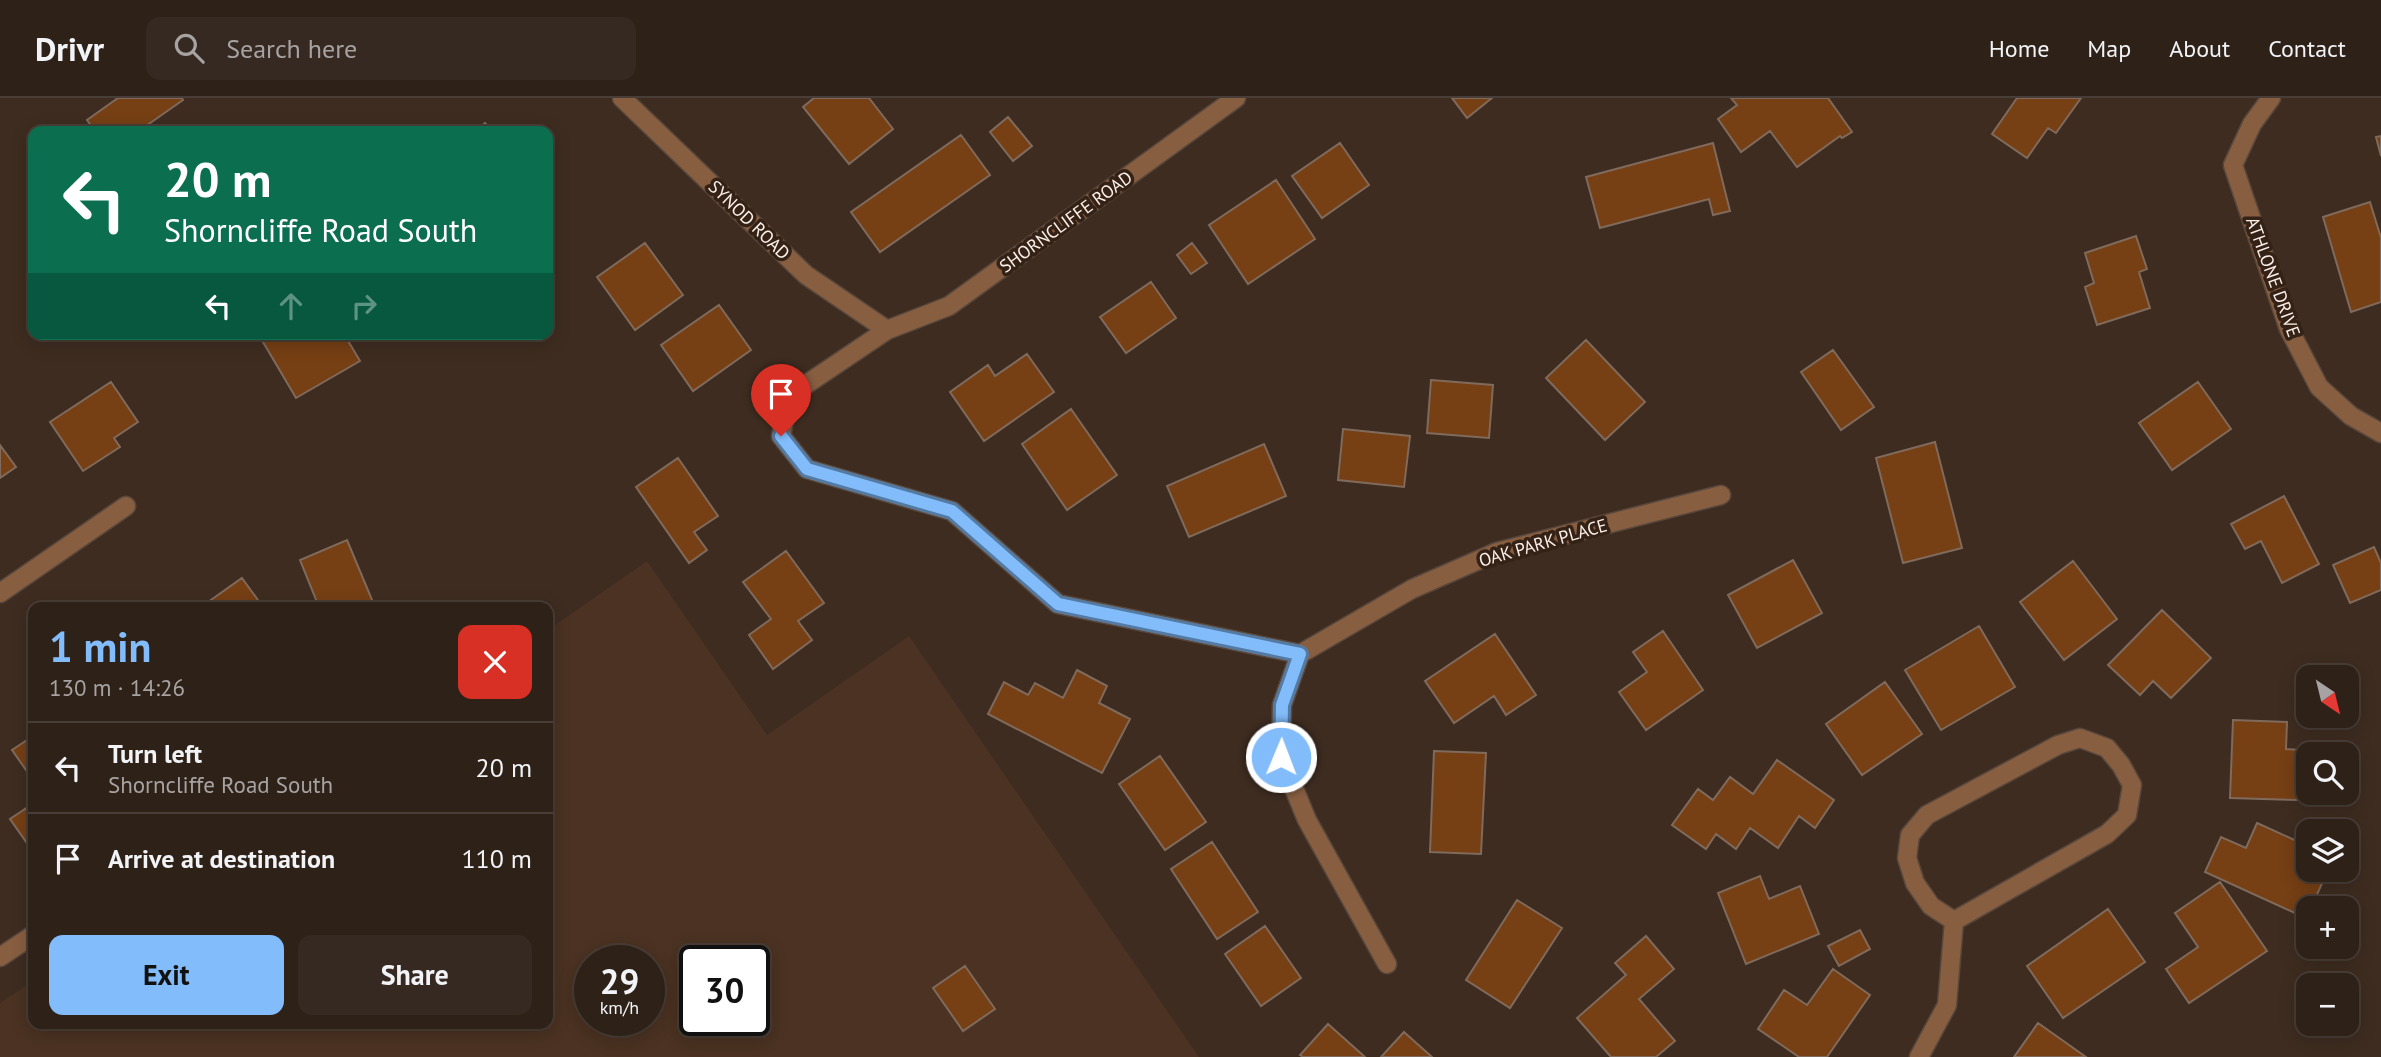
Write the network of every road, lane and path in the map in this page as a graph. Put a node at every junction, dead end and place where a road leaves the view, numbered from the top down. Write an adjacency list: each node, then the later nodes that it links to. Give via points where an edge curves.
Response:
1 (622, 98): 4 (street, SYNOD ROAD, via 806,275)
2 (1236, 98): 4 (street, SHORNCLIFFE ROAD, via 949,306)
3 (2272, 98): 5 (street, ATHLONE DRIVE, via 2252,124 2233,165 2289,329 2319,387 2351,416)
4 (887, 330): 9 (street, SHORNCLIFFE ROAD, via 789,396 781,436 807,469 952,511 1058,604)
5 (2381, 433)
6 (1721, 495): 9 (street, OAK PARK PLACE, via 1497,552 1412,589)
7 (126, 506): 8 (street)
8 (0, 593)
9 (1300, 654): 13 (street, via 1282,705 1281,757 1307,820)
10 (1954, 921): 10 (street, via 2107,834 2127,815 2132,785 2107,748 2080,738 2058,745 1927,815 1910,835 1907,858 1915,883 1931,906); 14 (street, via 1947,1005)
11 (28, 938): 12 (street)
12 (0, 957)
13 (1387, 964)
14 (1919, 1057)

